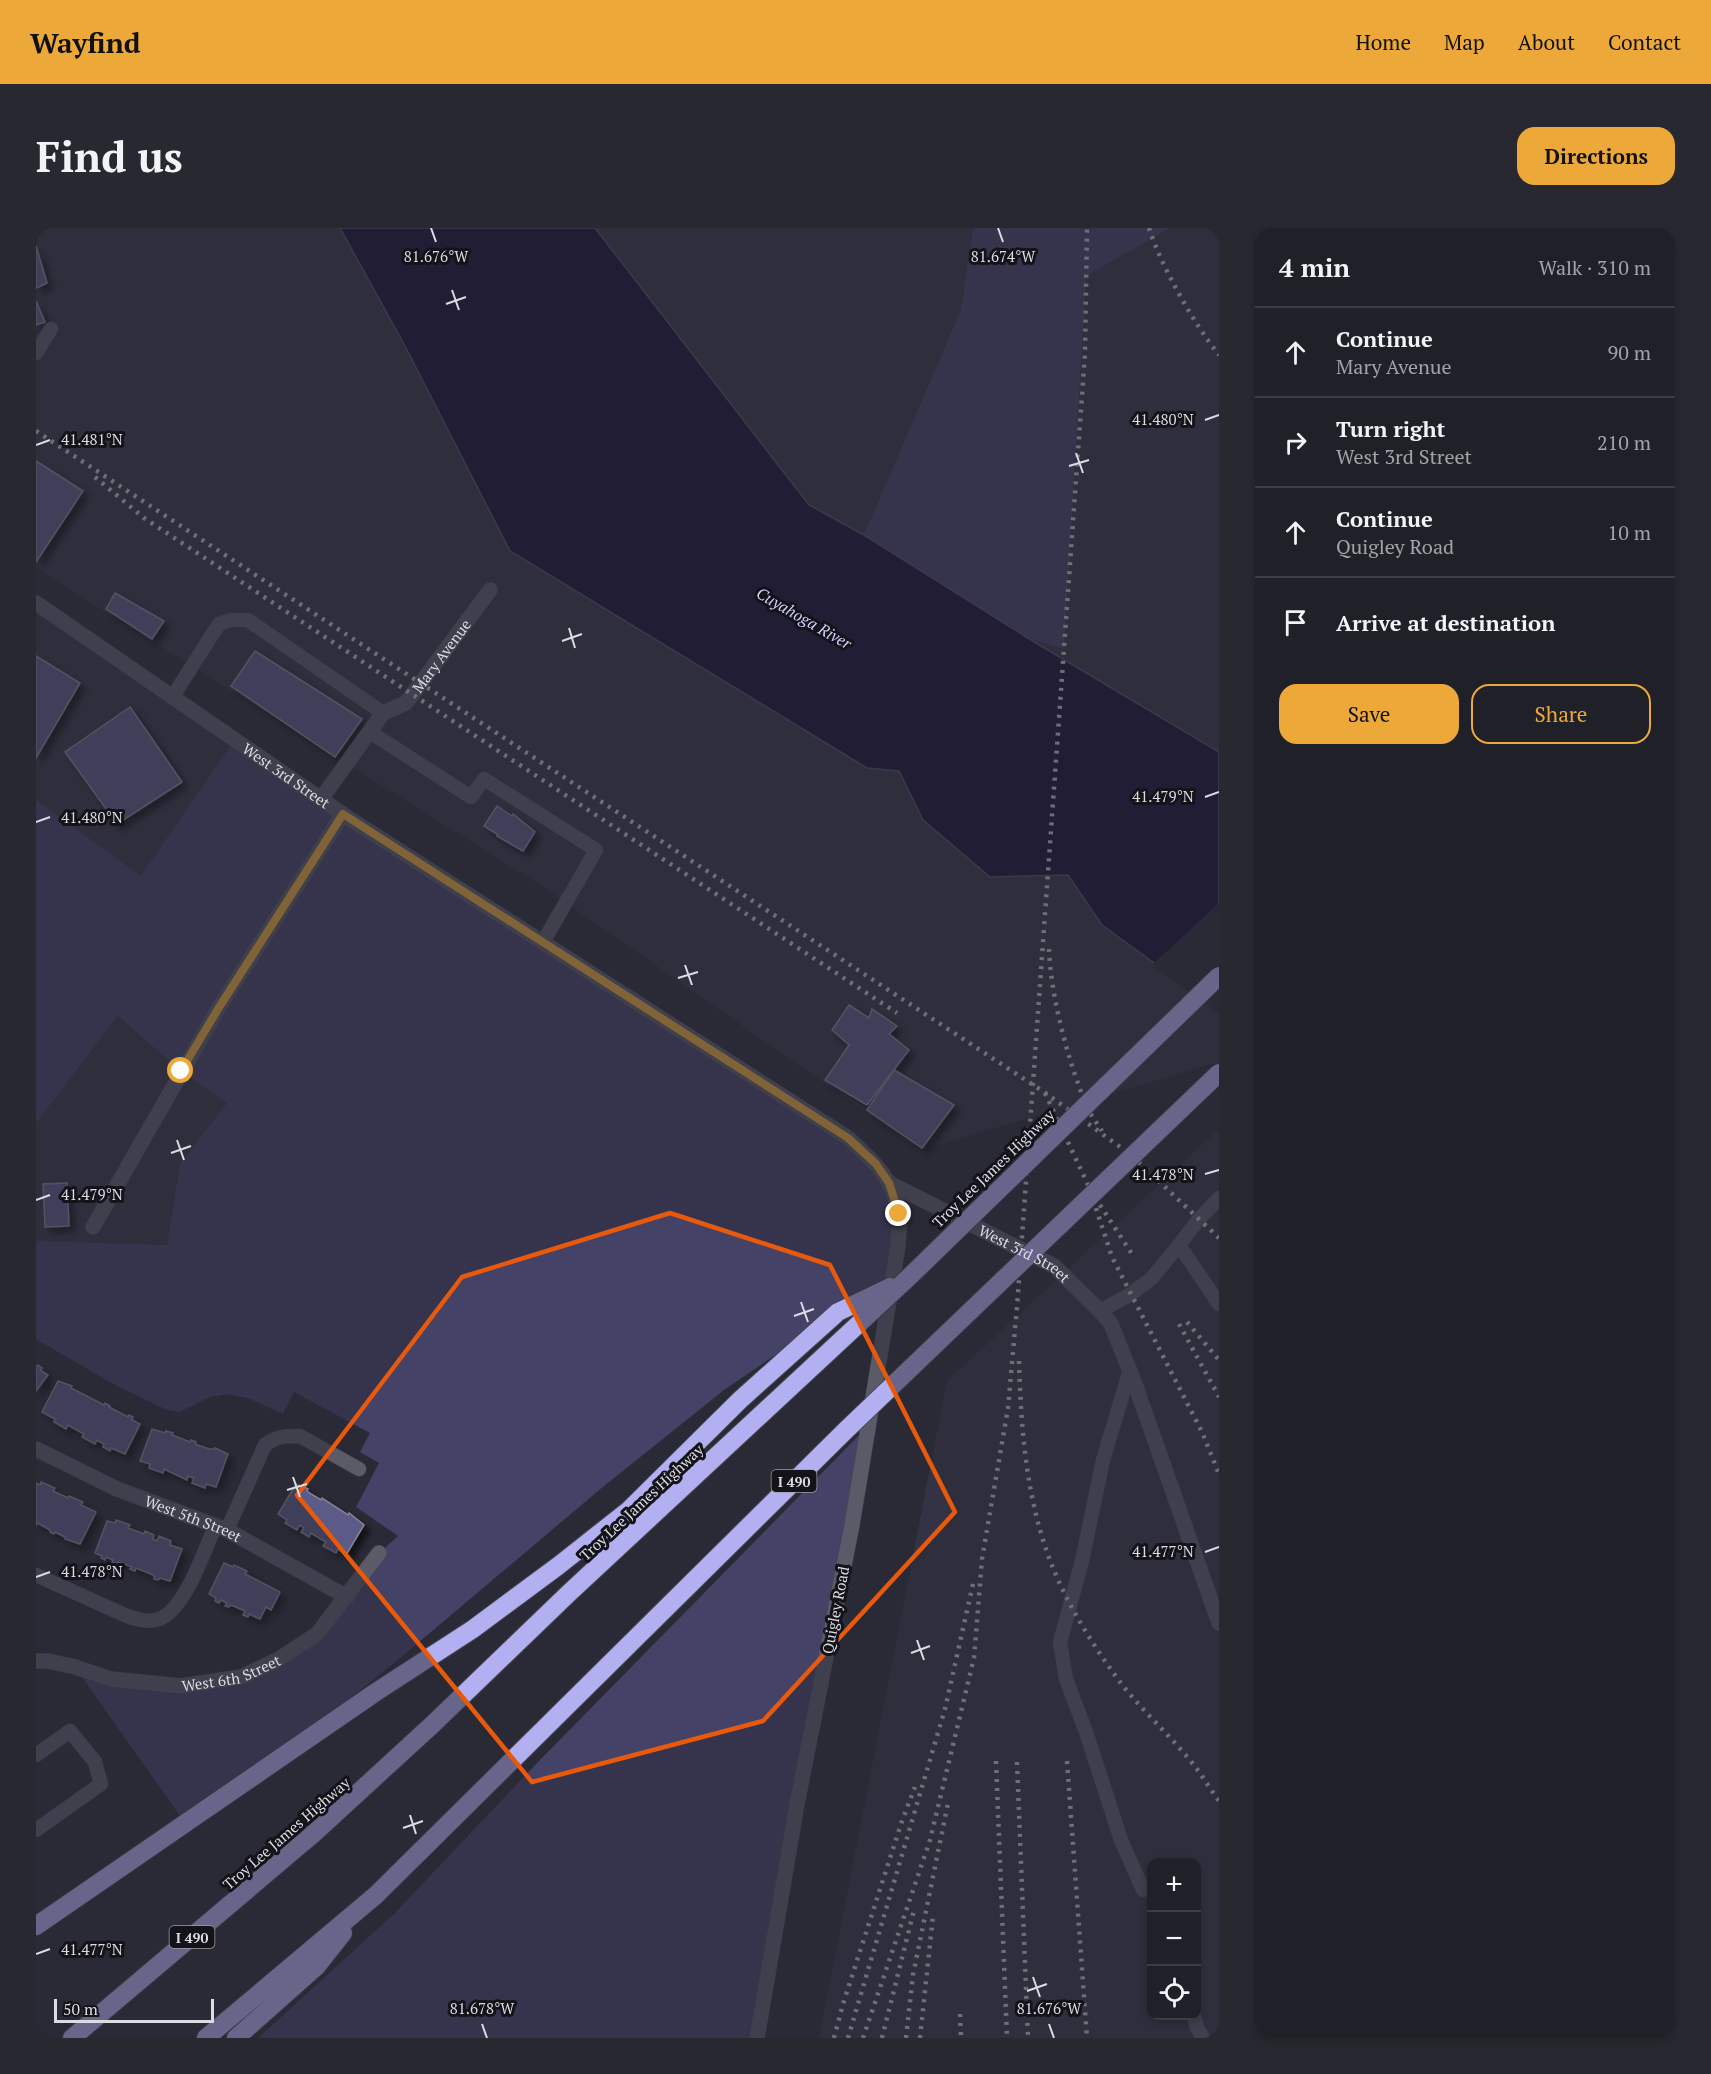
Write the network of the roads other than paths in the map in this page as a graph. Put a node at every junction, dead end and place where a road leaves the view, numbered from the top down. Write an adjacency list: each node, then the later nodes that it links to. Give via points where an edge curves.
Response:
1 (51, 329): 2 (lane)
2 (36, 353)
3 (490, 590): 6 (street, Mary Avenue, via 406,703)
4 (36, 603): 5 (street, West 3rd Street)
5 (173, 696): 6 (lane, via 219,624 248,620); 8 (street, West 3rd Street)
6 (383, 713): 7 (street, Mary Avenue)
7 (370, 732): 8 (street, Mary Avenue); 10 (lane, via 471,797 484,779 596,850)
8 (321, 799): 9 (street, West 3rd Street)
9 (343, 814): 10 (street, West 3rd Street); 15 (street, via 218,1009)
10 (543, 942): 13 (street, West 3rd Street, via 848,1138 876,1164)
11 (1219, 976): 17 (highway, Troy Lee James Highway / I 490, bridge)
12 (1219, 1073): 32 (highway, I 490, bridge, via 845,1431)
13 (889, 1183): 19 (street, West 3rd Street, via 1054,1266); 38 (street, Quigley Road, via 899,1214 898,1246 852,1526 797,1804)
14 (1219, 1198): 16 (lane)
15 (93, 1227)
16 (1179, 1245): 18 (lane); 19 (lane, via 1152,1278)
17 (908, 1278): 33 (highway, bridge, via 838,1312 740,1400 628,1510 558,1566 473,1629); 35 (highway, Troy Lee James Highway / I 490, bridge, via 312,1835)
18 (1219, 1304)
19 (1100, 1311): 20 (street, West 3rd Street, via 1110,1324)
20 (1130, 1370): 27 (street, West 3rd Street); 31 (lane, via 1103,1460 1060,1642 1066,1679 1121,1840)
21 (36, 1449): 23 (street, West 5th Street, via 117,1489)
22 (359, 1469): 23 (lane, via 300,1436 271,1440)
23 (221, 1527): 25 (lane, via 181,1599 170,1613 157,1620 127,1616); 26 (street, West 5th Street)
24 (379, 1553): 26 (street, West 6th Street)
25 (36, 1575)
26 (347, 1597): 28 (street, West 6th Street, via 317,1634 279,1659 241,1677 181,1686 111,1678)
27 (1219, 1623)
28 (36, 1661)
29 (36, 1755): 30 (lane, via 70,1731 95,1762 101,1784)
30 (36, 1830)
31 (1143, 1890)
32 (375, 1895): 36 (highway, I 490); 37 (highway, via 317,1966)
33 (36, 1926)
34 (1195, 2020): 39 (lane)
35 (72, 2038)
36 (206, 2038)
37 (236, 2038)
38 (757, 2038)
39 (1203, 2038)

